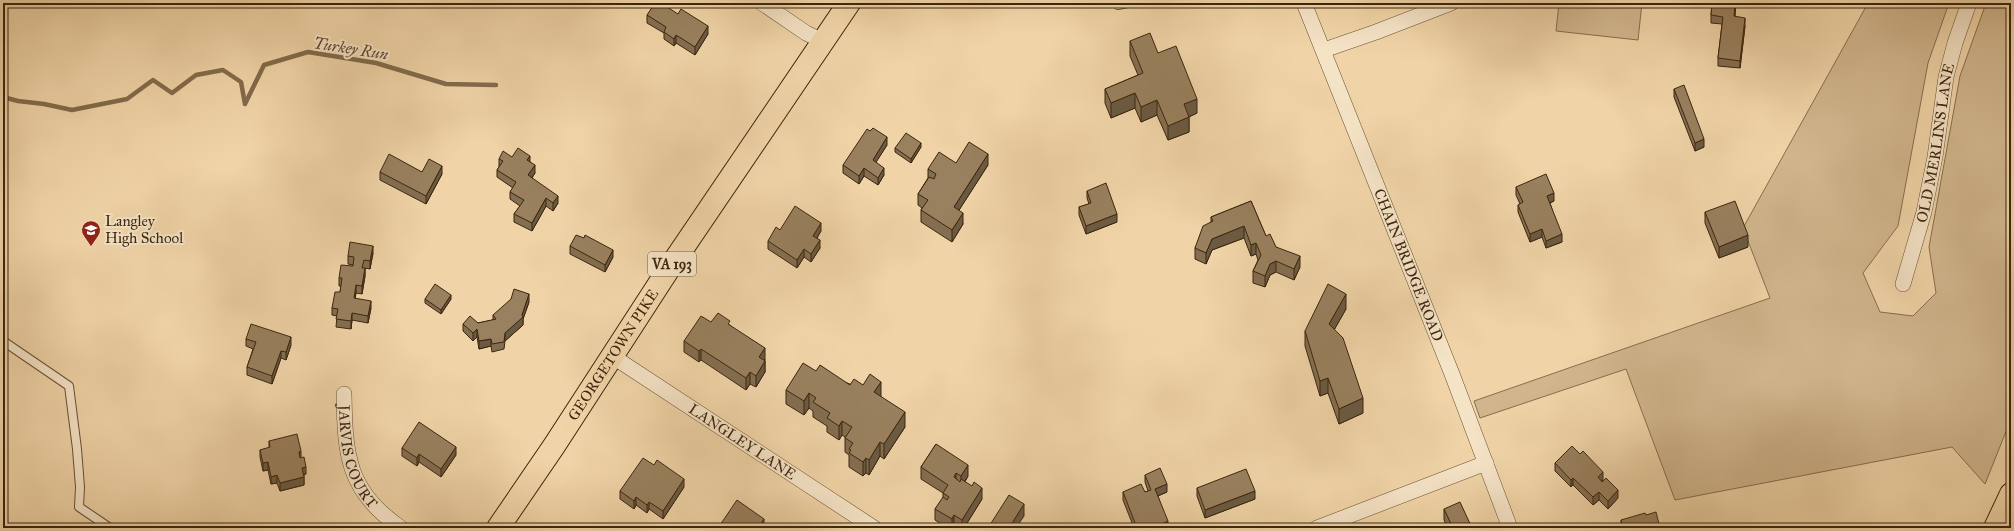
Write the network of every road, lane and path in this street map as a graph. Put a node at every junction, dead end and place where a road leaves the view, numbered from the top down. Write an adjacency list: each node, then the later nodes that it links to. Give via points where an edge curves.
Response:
1 (762, 3): 8 (street, via 806,33)
2 (849, 3): 8 (main road, GEORGETOWN PIKE / VA 193)
3 (1127, 3): 7 (lane)
4 (1451, 3): 9 (street)
5 (1969, 3): 10 (street, OLD MERLINS LANE, via 1946,77 1924,212)
6 (1307, 4): 9 (street, CHAIN BRIDGE ROAD)
7 (1118, 5)
8 (823, 41): 12 (main road, GEORGETOWN PIKE / VA 193)
9 (1324, 50): 14 (street, CHAIN BRIDGE ROAD)
10 (1903, 284)
11 (3, 341): 16 (lane, via 68,386 77,449 79,507)
12 (612, 356): 18 (main road, GEORGETOWN PIKE / VA 193); 19 (street, LANGLEY LANE)
13 (344, 394): 17 (street, JARVIS COURT, via 346,446 357,483 367,500)
14 (1486, 463): 20 (street); 21 (street, CHAIN BRIDGE ROAD)
15 (2011, 494): 22 (main road)
16 (110, 528)
17 (401, 528)
18 (498, 528)
19 (874, 528)
20 (1317, 528)
21 (1510, 528)
22 (1995, 528)

